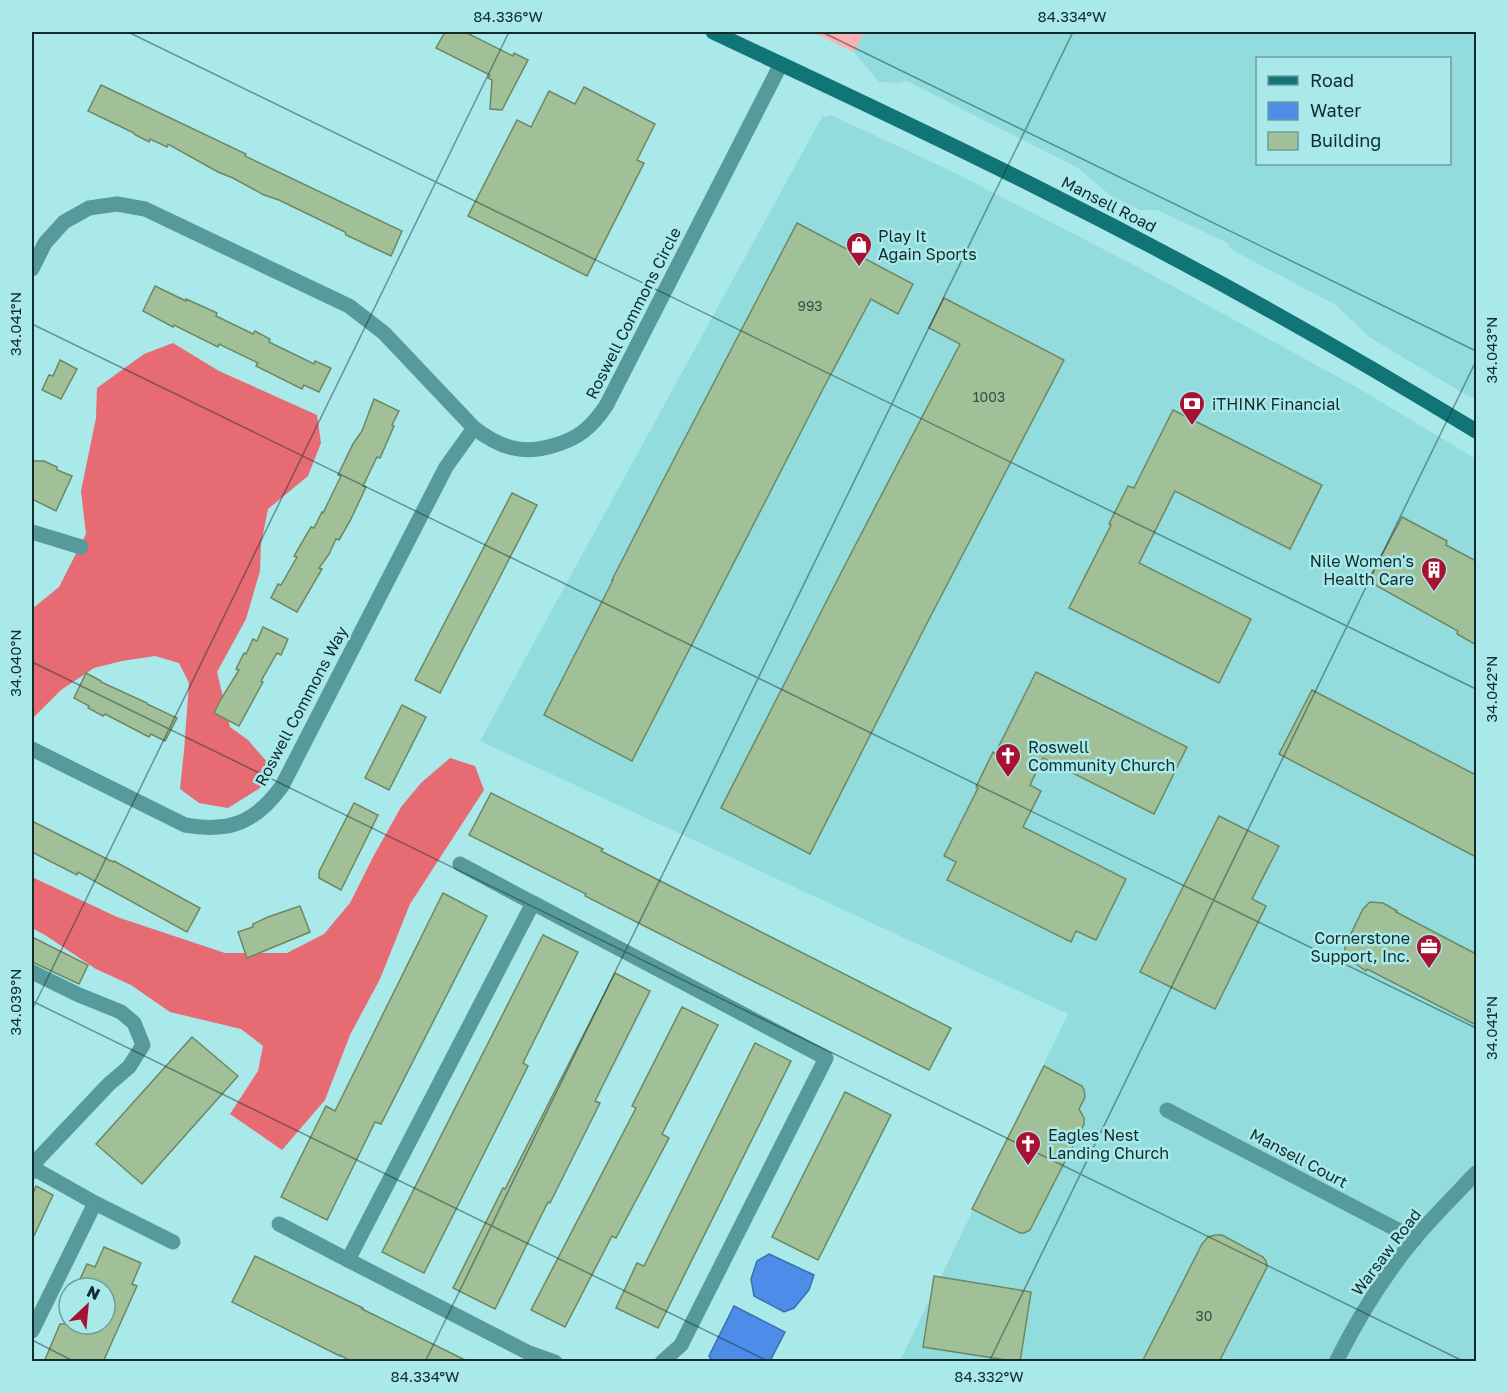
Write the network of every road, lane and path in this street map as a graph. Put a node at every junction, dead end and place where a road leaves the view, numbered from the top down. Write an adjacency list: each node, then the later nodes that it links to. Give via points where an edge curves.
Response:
1 (713, 32): 2 (main road, Mansell Road)
2 (781, 64): 4 (street, Roswell Commons Circle, via 596,420 568,442 537,450 504,446); 5 (main road, Mansell Road, via 993,165 1165,253)
3 (32, 269): 4 (street, Roswell Commons Circle, via 45,243 64,222 89,208 117,204 145,209 349,306 384,333)
4 (474, 428): 8 (street, Roswell Commons Way, via 446,467 282,786 256,814 224,827 185,825)
5 (1476, 431)
6 (32, 532): 7 (street)
7 (81, 547)
8 (32, 749)
9 (460, 864): 10 (street)
10 (532, 903): 19 (street); 22 (street, via 826,1058 681,1345)
11 (32, 972): 13 (street, via 121,1012 134,1023 143,1044 129,1067)
12 (1167, 1110): 17 (street, Mansell Court)
13 (32, 1170): 15 (street)
14 (1476, 1173): 17 (street, Warsaw Road)
15 (95, 1203): 18 (street); 20 (street)
16 (279, 1224): 19 (street)
17 (1414, 1239): 23 (street, Warsaw Road, via 1382,1282)
18 (174, 1242)
19 (348, 1260): 21 (street, via 527,1352)
20 (32, 1331)
21 (555, 1362)
22 (662, 1362)
23 (1336, 1362)

